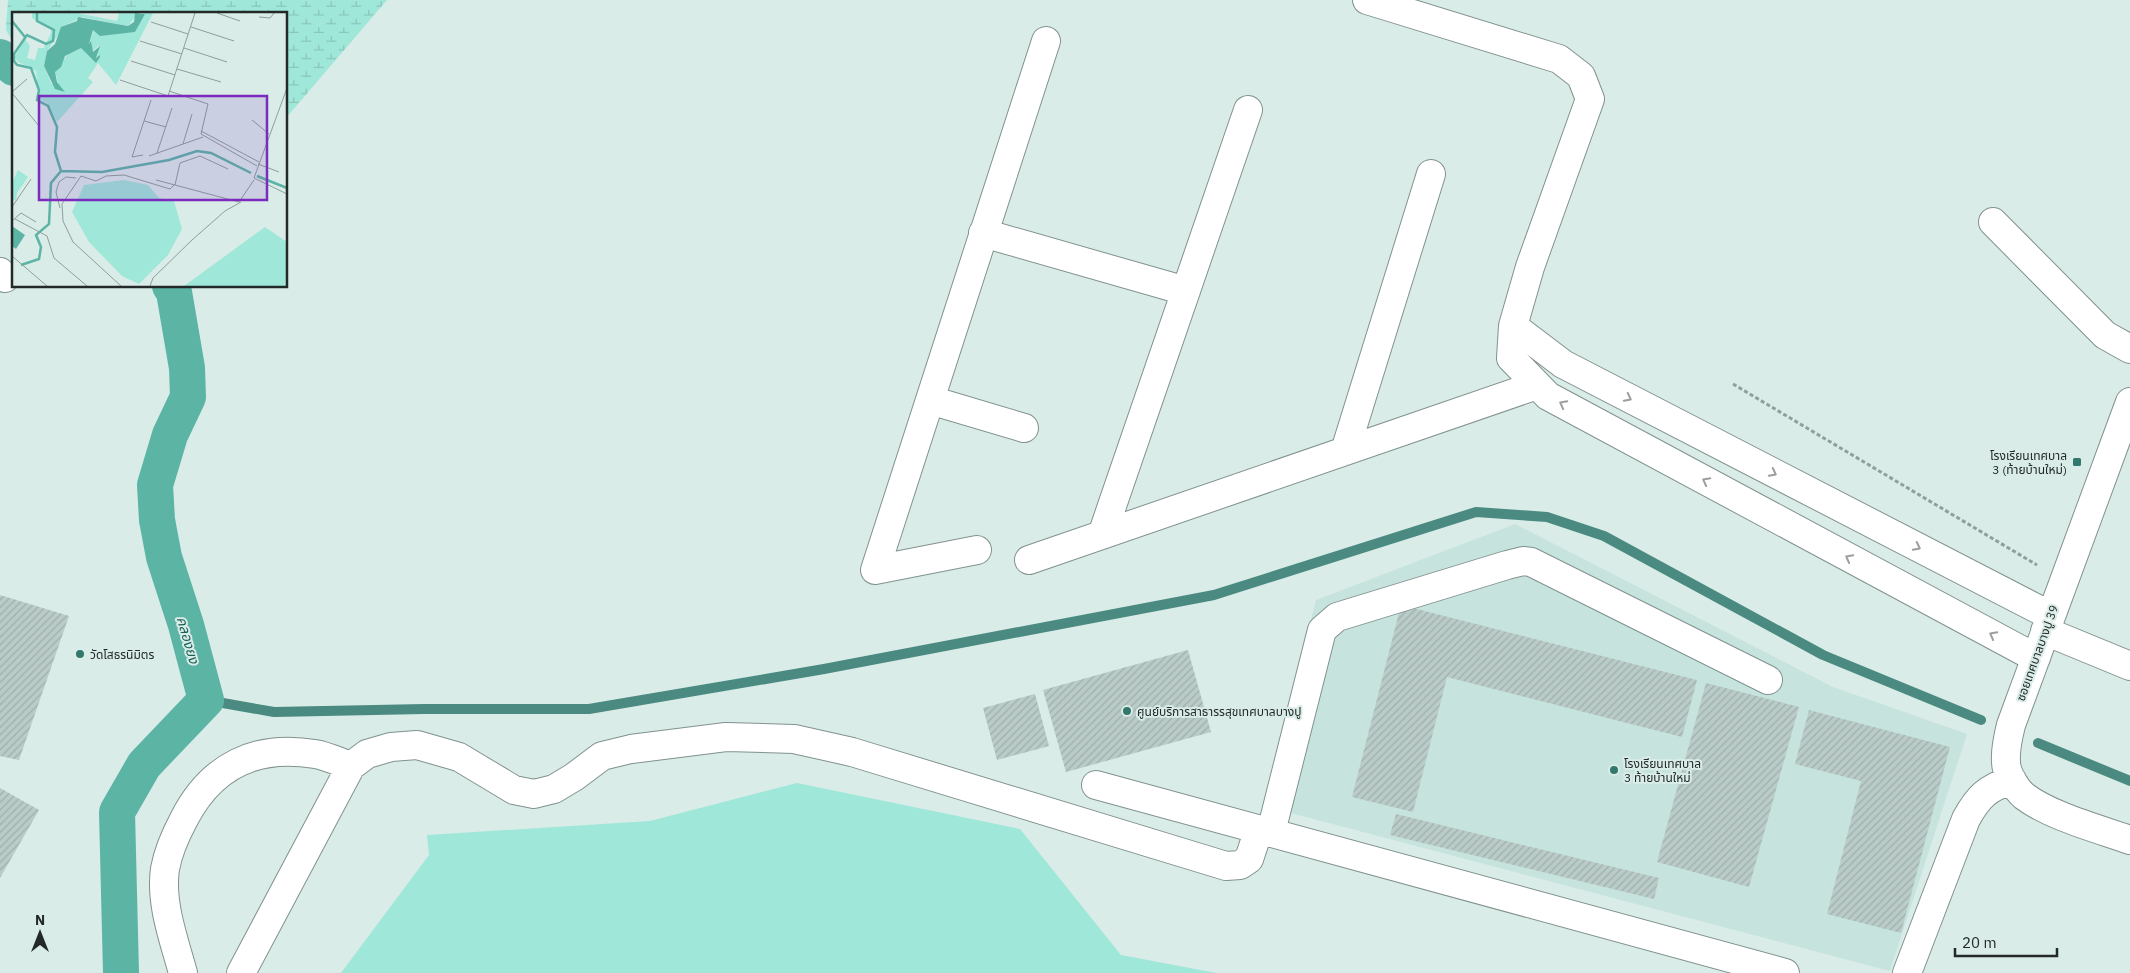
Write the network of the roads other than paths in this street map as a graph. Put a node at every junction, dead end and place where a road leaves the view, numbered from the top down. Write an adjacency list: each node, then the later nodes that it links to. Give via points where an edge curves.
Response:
1 (1367, 0): 8 (street, via 1559,59 1581,76 1590,100 1530,267)
2 (1046, 41): 6 (street)
3 (1248, 110): 7 (street)
4 (1431, 174): 14 (street)
5 (1993, 222): 9 (street, via 2106,335)
6 (983, 233): 7 (street); 11 (street)
7 (1186, 291): 15 (street)
8 (1513, 326): 10 (street, via 1511,358); 18 (street, one-way to 18, via 1563,364)
9 (2130, 349)
10 (1537, 385): 14 (street); 19 (street, one-way to 10, via 1548,396)
11 (930, 400): 13 (street); 16 (street, via 875,570)
12 (2130, 402): 18 (street, ซอยเทศบาลบางปู 39)
13 (1024, 428)
14 (1345, 451): 15 (street)
15 (1102, 534): 17 (street)
16 (977, 550)
17 (1029, 560)
18 (2048, 624): 19 (street, ซอยเทศบาลบางปู 39); 20 (street)
19 (2036, 658): 23 (street, ซอยเทศบาลบางปู 39, via 2011,724 2007,744 2006,764)
20 (2130, 666)
21 (1768, 680): 25 (street, via 1531,562 1523,561 1441,585 1337,617 1322,630)
22 (350, 766): 25 (street, via 367,754 391,747 416,746 459,757 514,790 534,794 554,789 602,756 726,737 794,739 852,752 1226,866 1240,865 1249,859); 27 (street, via 317,754 275,751 256,755 231,765 194,800 175,836 165,869 165,897); 28 (street)
23 (2012, 780): 26 (street, ซอยเทศบาลบางปู 39, via 2023,795 2047,809); 30 (street, via 1990,789 1977,799 1966,819)
24 (1096, 785): 25 (street)
25 (1265, 831): 29 (street)
26 (2130, 840)
27 (182, 973)
28 (241, 973)
29 (1785, 973)
30 (1907, 973)

